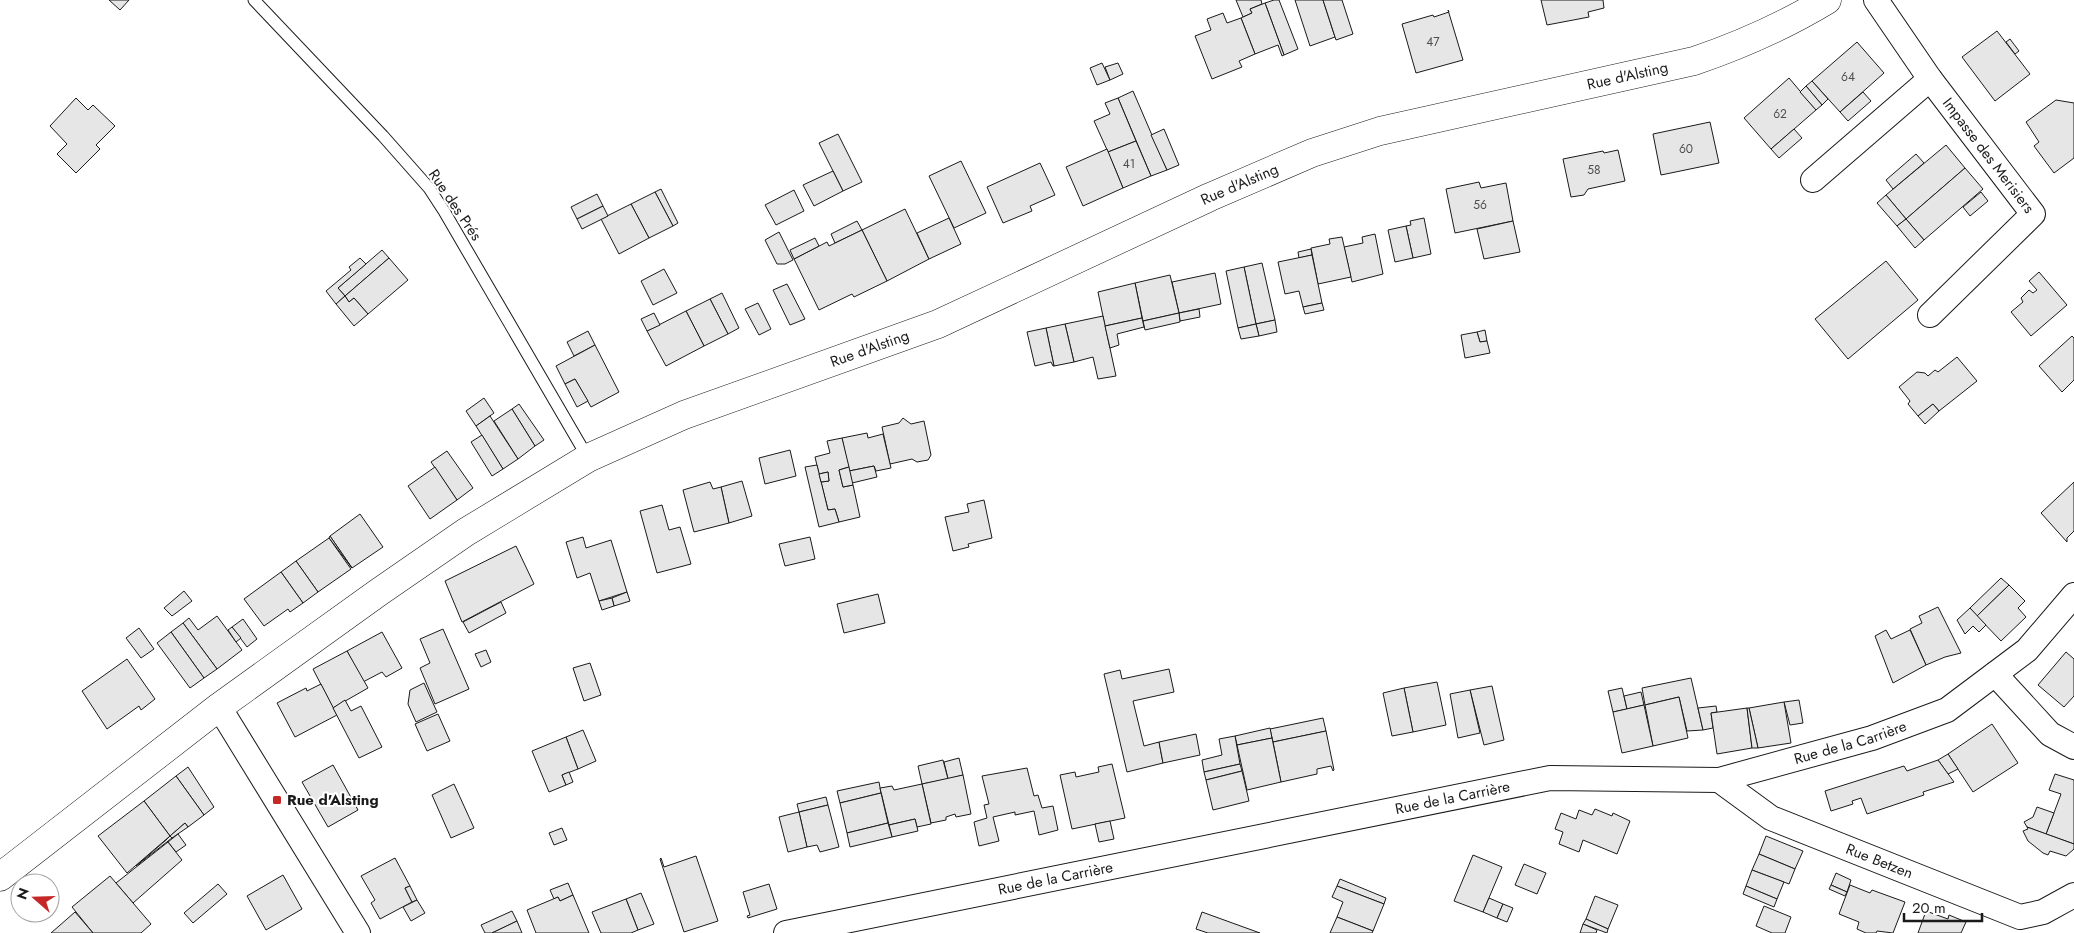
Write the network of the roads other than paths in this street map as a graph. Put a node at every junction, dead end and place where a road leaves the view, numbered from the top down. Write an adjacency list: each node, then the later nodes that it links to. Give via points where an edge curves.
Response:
1 (254, 0): 7 (lane, Rue des Prés, via 429,188)
2 (1827, 0): 7 (main road, Rue d'Alsting, via 1766,34 1694,61 1380,131 1312,153 938,324 684,415)
3 (1876, 0): 4 (street, Impasse des Merisiers)
4 (1930, 79): 5 (street); 6 (street, Impasse des Merisiers, via 2033,214)
5 (1812, 180)
6 (1930, 315)
7 (588, 458): 10 (main road, Rue d'Alsting, via 466,532)
8 (2074, 595): 9 (street, Rue de la Carrière, via 2027,650)
9 (1995, 674): 11 (street, via 2050,734); 12 (street, Rue de la Carrière, via 1947,710 1872,738)
10 (219, 707): 13 (main road, Rue d'Alsting); 15 (street)
11 (2074, 747)
12 (1719, 780): 14 (street, Rue Betzen, via 1772,818 2020,917 2043,912); 16 (street, Rue de la Carrière, via 1550,778)
13 (0, 877)
14 (2074, 895)
15 (358, 933)
16 (786, 933)

